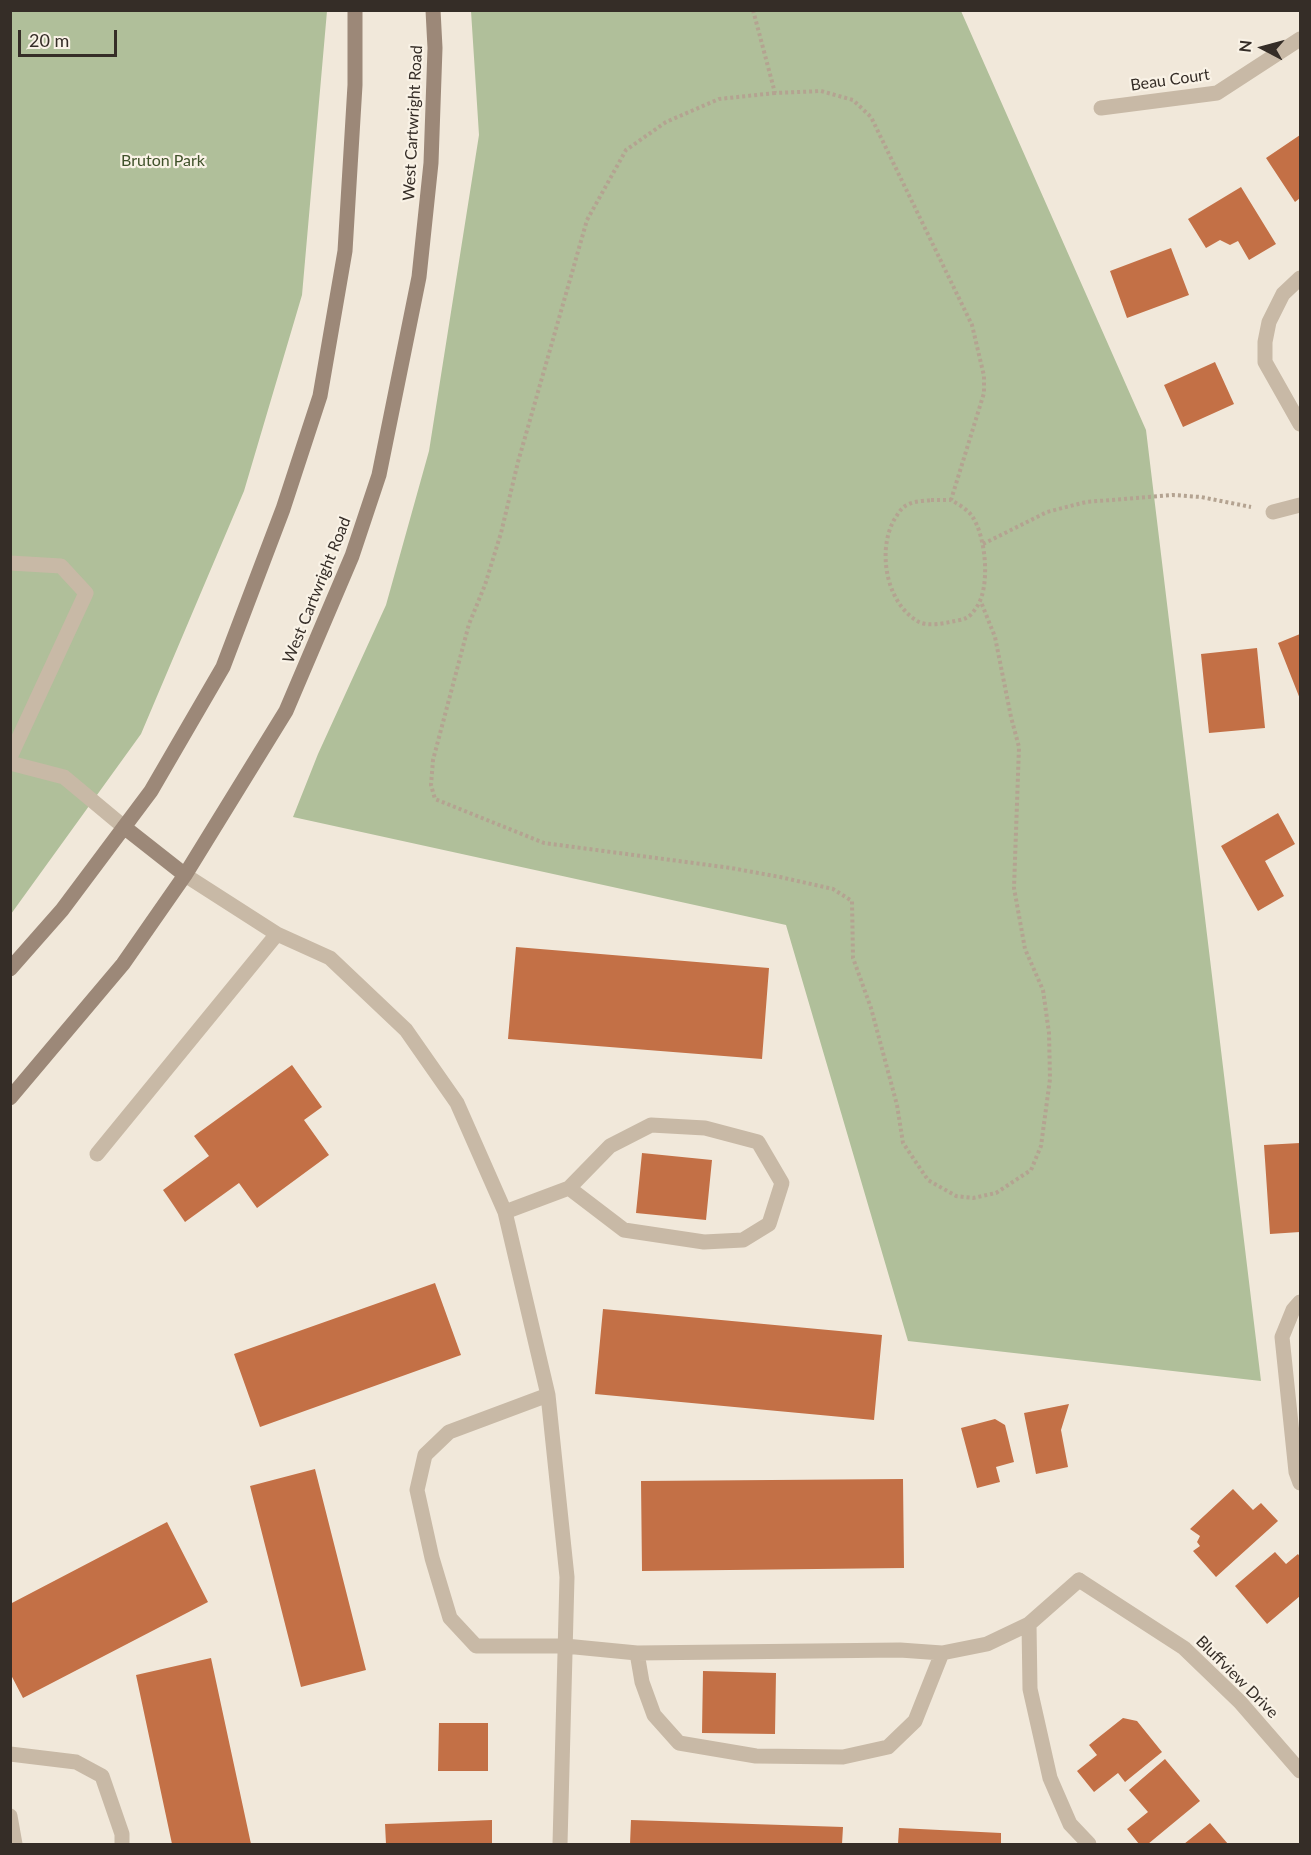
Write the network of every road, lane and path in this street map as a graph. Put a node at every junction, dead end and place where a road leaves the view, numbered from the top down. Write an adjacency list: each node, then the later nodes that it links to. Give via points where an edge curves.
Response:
1 (355, 10): 17 (main road, via 355,85 345,251 320,396 283,509 223,667 151,791)
2 (433, 10): 18 (main road, West Cartwright Road, via 431,163 419,278 379,475 352,556 286,711)
3 (753, 10): 5 (path)
4 (1300, 39): 6 (street, Beau Court, via 1216,93)
5 (775, 93): 9 (path, via 821,91 853,100 871,117 972,325 984,393); 14 (path, via 719,99 666,122 626,150 586,220 501,533 469,624 433,760 431,785 435,799 544,843 780,876 833,889 852,901 853,958 871,1008 903,1143 928,1180 956,1196 973,1198 996,1192 1031,1170 1041,1146 1050,1079 1043,990 1025,949 1014,888 1019,747 994,637)
6 (1101, 108)
7 (1300, 278): 8 (street, via 1283,294 1269,322 1265,342 1265,362)
8 (1300, 424)
9 (951, 500): 12 (path, via 972,517); 14 (path, via 909,504 899,510 888,532 886,571 895,596 920,622 942,624 969,618)
10 (1300, 505): 11 (street)
11 (1273, 512): 12 (path, via 1173,495 1086,502 1047,512)
12 (983, 544): 14 (path, via 986,586)
13 (10, 563): 15 (street, via 61,566 86,593)
14 (981, 602)
15 (10, 758)
16 (10, 763): 17 (street, via 64,777)
17 (124, 827): 18 (main road); 20 (main road, via 62,910)
18 (185, 875): 19 (street); 21 (main road, West Cartwright Road, via 123,964)
19 (277, 934): 22 (street); 24 (street, via 330,958 406,1030 457,1103)
20 (10, 969)
21 (10, 1098)
22 (97, 1154)
23 (568, 1188): 23 (street, via 610,1146 651,1125 705,1128 758,1142 782,1183 769,1224 743,1240 704,1242 624,1230); 24 (street)
24 (505, 1212): 26 (street)
25 (1300, 1302): 27 (street, via 1282,1337)
26 (548, 1395): 29 (street, via 567,1577); 29 (street, via 449,1432 425,1455 417,1490 450,1618 476,1646)
27 (1300, 1483)
28 (1029, 1624): 31 (street, via 987,1644); 33 (street, Bluffview Drive, via 1079,1580 1184,1648 1240,1702); 38 (street, via 1030,1689 1050,1778 1070,1824)
29 (565, 1646): 30 (street); 37 (street)
30 (637, 1653): 31 (street, via 900,1650); 31 (street, via 654,1715 679,1743 756,1756 843,1757 888,1748 915,1721)
31 (942, 1653)
32 (10, 1754): 36 (street, via 76,1762 102,1776 122,1834)
33 (1300, 1771)
34 (10, 1816): 35 (street)
35 (15, 1845)
36 (122, 1845)
37 (560, 1845)
38 (1089, 1845)

